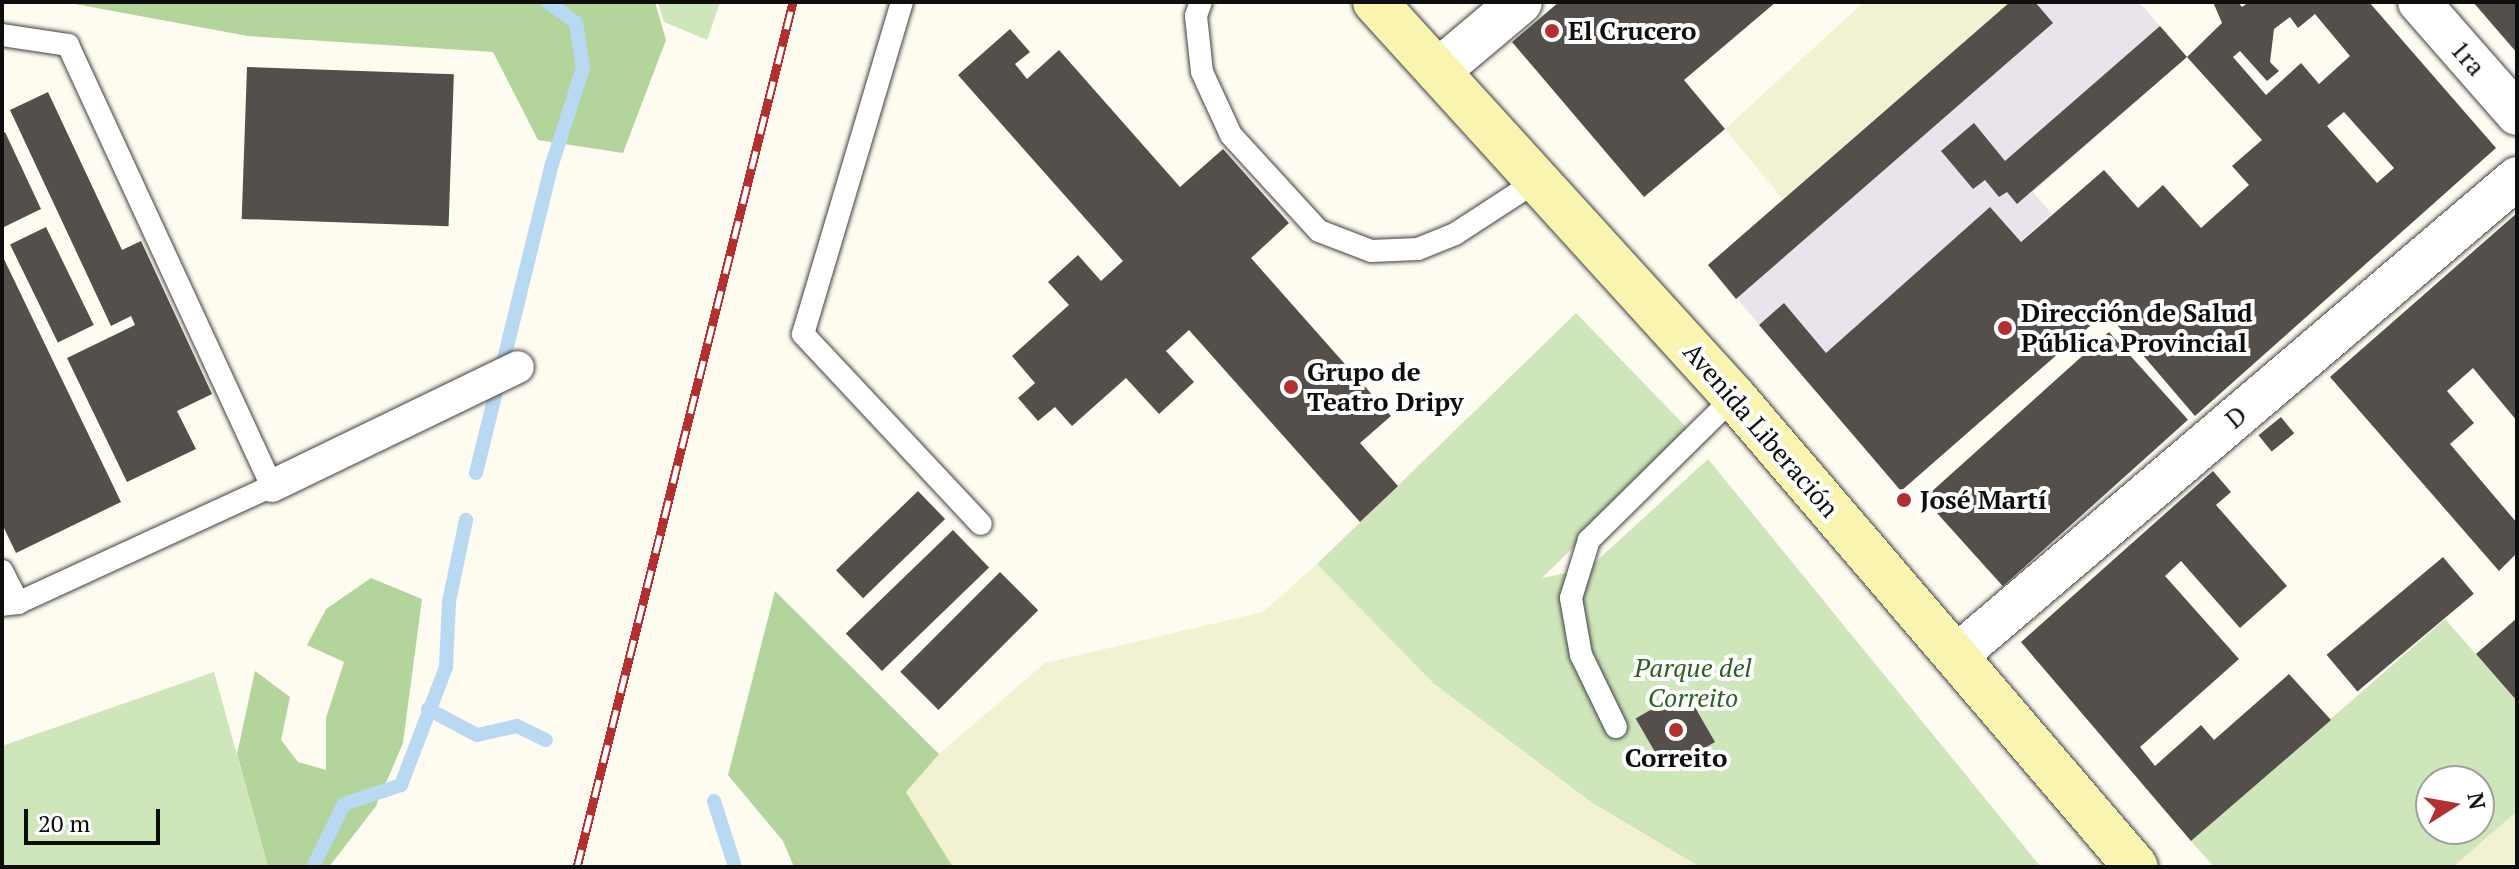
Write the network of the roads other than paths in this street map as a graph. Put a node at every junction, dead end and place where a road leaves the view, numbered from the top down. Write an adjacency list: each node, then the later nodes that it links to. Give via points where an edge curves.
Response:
1 (902, 2): 14 (lane, via 803,334)
2 (1201, 2): 10 (lane, via 1196,16 1202,72 1231,135 1319,231 1371,251 1418,249 1455,234)
3 (1375, 2): 7 (main road, Avenida Liberación)
4 (1520, 2): 7 (street)
5 (2419, 2): 8 (street, 1ra)
6 (2, 35): 13 (lane, via 68,45)
7 (1438, 71): 10 (main road, Avenida Liberación)
8 (2517, 114)
9 (2517, 178): 17 (street, D)
10 (1538, 180): 12 (main road, Avenida Liberación)
11 (518, 367): 13 (street)
12 (1734, 397): 17 (main road, Avenida Liberación); 18 (lane, via 1589,540 1571,598 1581,655)
13 (272, 486): 16 (lane)
14 (981, 524)
15 (2, 571): 16 (lane)
16 (10, 604)
17 (1956, 656): 19 (main road, Avenida Liberación)
18 (1616, 727)
19 (2136, 867)

